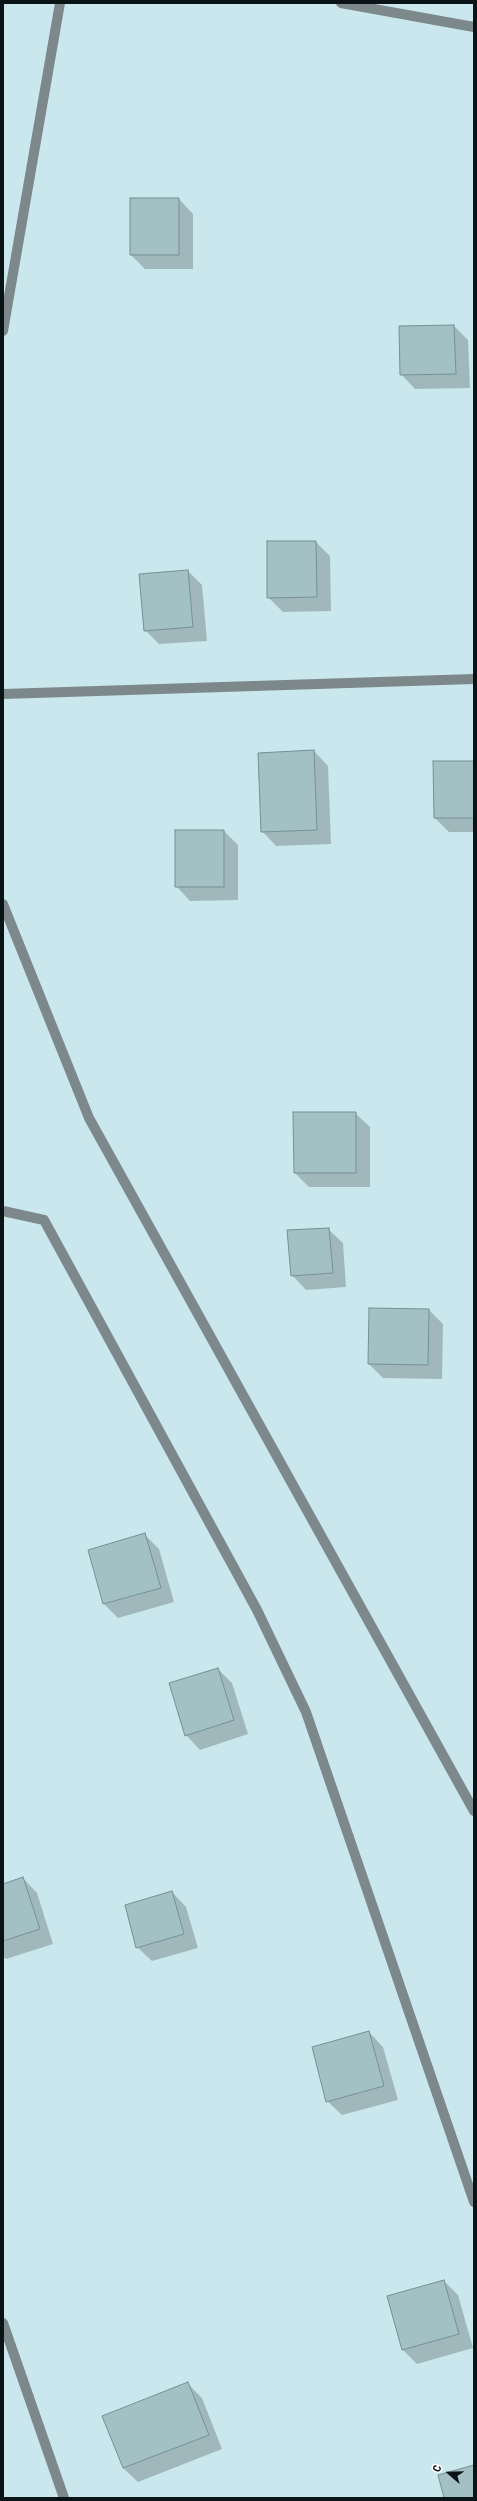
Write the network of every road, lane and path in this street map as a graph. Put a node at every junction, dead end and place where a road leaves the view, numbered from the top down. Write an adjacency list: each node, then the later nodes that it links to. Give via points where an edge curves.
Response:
1 (60, 3): 4 (street)
2 (341, 3): 3 (street)
3 (474, 27)
4 (3, 331)
5 (474, 679): 6 (street)
6 (3, 694)
7 (3, 904): 9 (street, via 89,1118)
8 (3, 1211): 10 (street, via 44,1220 257,1610 303,1705)
9 (474, 1811)
10 (474, 2202)
11 (3, 2323): 12 (street)
12 (64, 2498)

